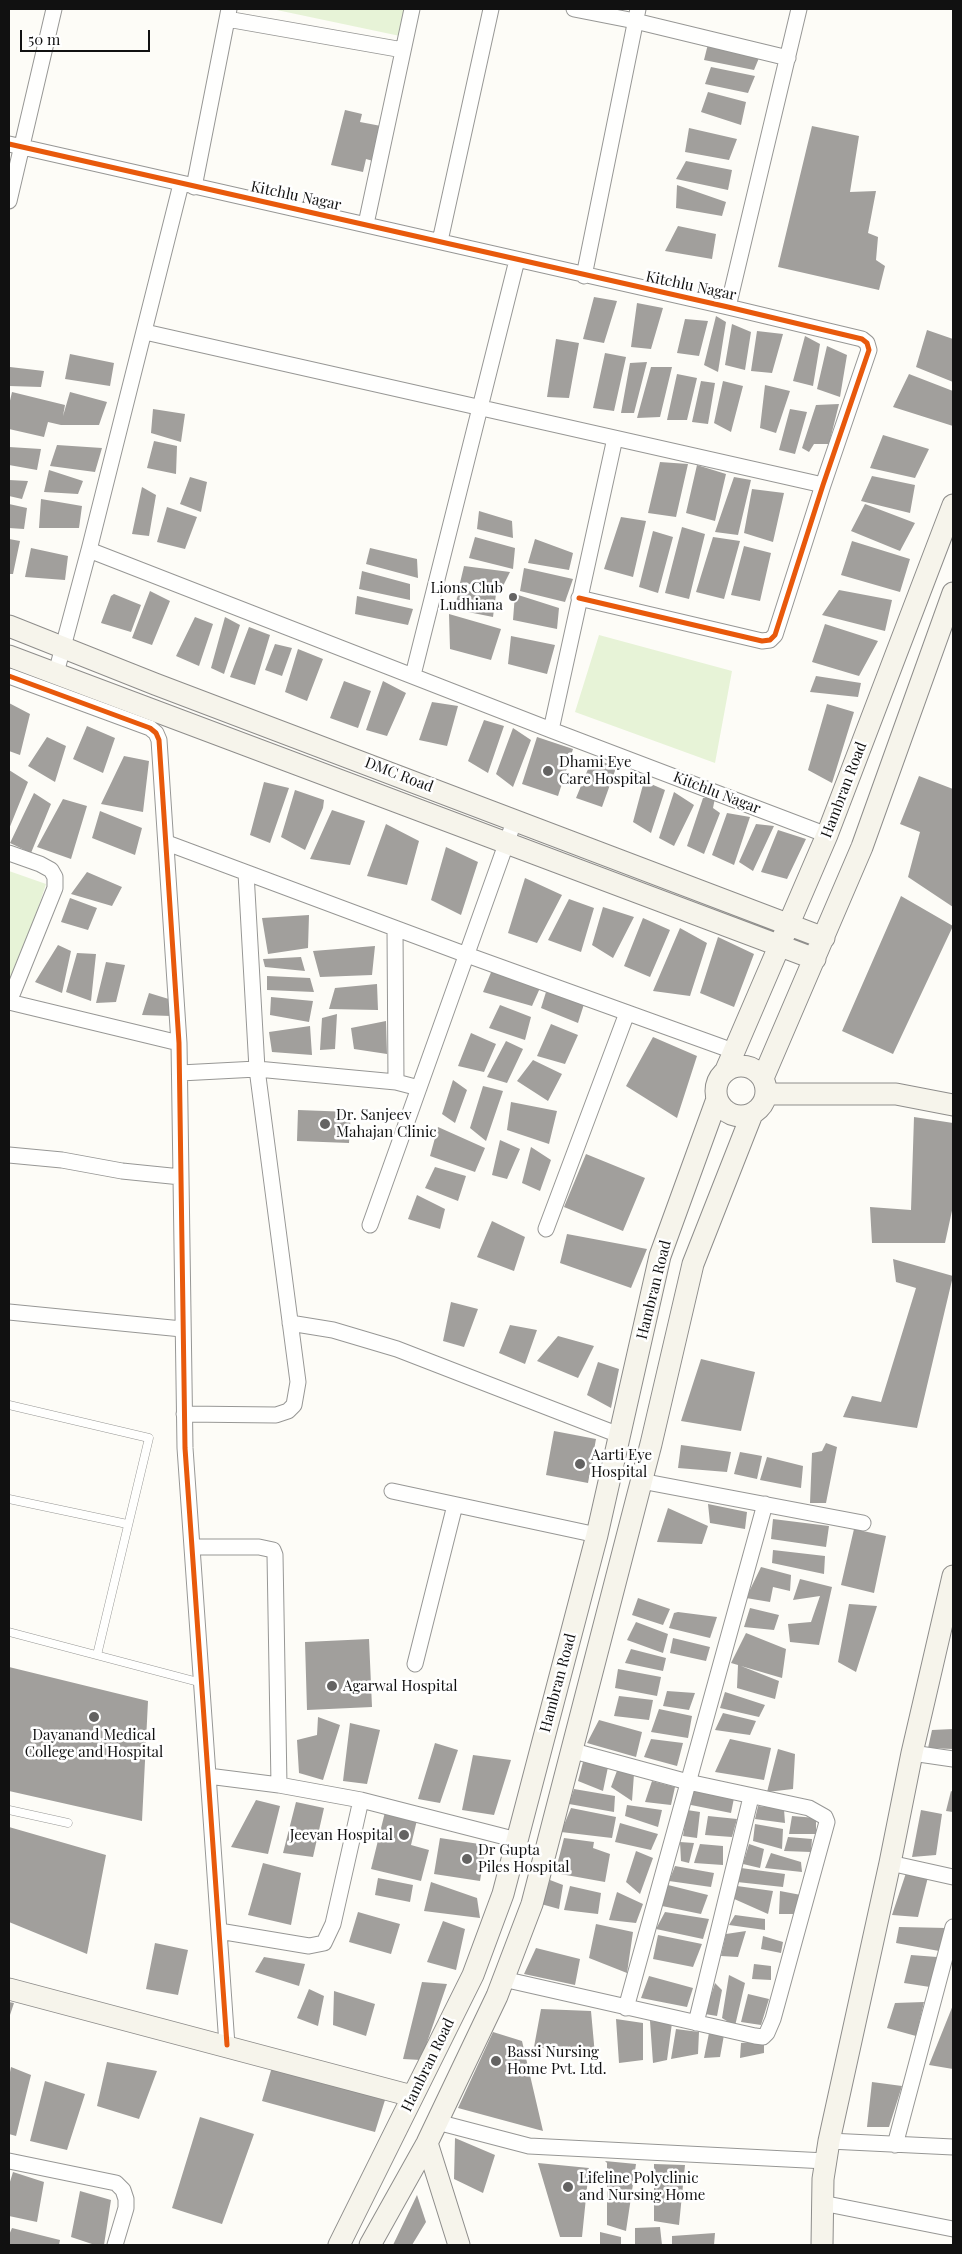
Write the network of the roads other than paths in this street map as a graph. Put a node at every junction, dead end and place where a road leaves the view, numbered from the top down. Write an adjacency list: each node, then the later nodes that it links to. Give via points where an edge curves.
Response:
1 (54, 9): 10 (street)
2 (412, 9): 8 (street)
3 (491, 9): 14 (street)
4 (574, 9): 7 (street)
5 (799, 9): 9 (street)
6 (228, 14): 8 (street); 11 (street)
7 (636, 15): 9 (street); 16 (street)
8 (403, 50): 13 (street)
9 (788, 58): 17 (street)
10 (15, 146): 11 (street, Kitchlu Nagar); 12 (street)
11 (187, 185): 13 (street, Kitchlu Nagar); 18 (street)
12 (9, 201)
13 (366, 224): 14 (street, Kitchlu Nagar)
14 (440, 241): 15 (street, Kitchlu Nagar)
15 (518, 260): 16 (street, Kitchlu Nagar); 19 (street)
16 (584, 276): 17 (street, Kitchlu Nagar)
17 (728, 307): 21 (street, Kitchlu Nagar, via 862,339 869,346)
18 (145, 332): 19 (street); 23 (street)
19 (481, 408): 20 (street); 30 (street)
20 (615, 438): 21 (street); 25 (street)
21 (822, 485): 25 (street, Kitchlu Nagar, via 775,635 770,640 762,641)
22 (953, 506): 34 (main road, Hambran Road)
23 (89, 550): 27 (street); 30 (street, Kitchlu Nagar)
24 (953, 593): 41 (main road, via 862,846)
25 (579, 598): 32 (street)
26 (9, 626): 27 (main road, DMC Road)
27 (63, 647): 29 (street); 33 (main road, DMC Road)
28 (9, 656): 29 (main road)
29 (56, 673): 36 (main road)
30 (414, 675): 32 (street, Kitchlu Nagar)
31 (9, 676): 35 (street, via 156,733)
32 (551, 730): 34 (street, Kitchlu Nagar)
33 (515, 818): 36 (street); 39 (main road, DMC Road)
34 (827, 834): 39 (main road, Hambran Road)
35 (167, 843): 38 (street); 47 (street)
36 (506, 843): 42 (main road); 43 (street)
37 (9, 853): 45 (street, via 52,870 55,888)
38 (246, 873): 40 (street); 49 (street)
39 (789, 924): 41 (main road, DMC Road); 42 (main road, Hambran Road)
40 (396, 929): 43 (street); 52 (street)
41 (824, 938): 44 (main road)
42 (780, 946): 44 (main road); 48 (main road, Hambran Road)
43 (467, 955): 46 (street); 54 (street)
44 (815, 959): 53 (main road)
45 (9, 1002): 47 (street)
46 (627, 1013): 48 (street); 61 (street)
47 (179, 1044): 51 (street)
48 (736, 1052): 50 (main road, Hambran Road)
49 (256, 1069): 51 (street); 52 (street); 63 (street)
50 (726, 1070): 53 (main road, via 742,1065 758,1072); 55 (main road, via 717,1083)
51 (180, 1073): 59 (street)
52 (396, 1082): 54 (street)
53 (765, 1086): 56 (main road, via 896,1094); 57 (main road, via 759,1109)
54 (419, 1088): 60 (street)
55 (717, 1099): 57 (main road, via 721,1107 736,1116); 67 (main road, Hambran Road, via 660,1256)
56 (953, 1105)
57 (752, 1114): 68 (main road, Hambran Road, via 693,1264)
58 (9, 1155): 59 (street)
59 (181, 1177): 64 (street)
60 (370, 1225)
61 (546, 1230)
62 (9, 1312): 64 (street)
63 (290, 1323): 66 (street, via 298,1382 294,1404 288,1410 267,1416); 67 (street, via 333,1330 397,1349)
64 (182, 1329): 66 (street)
65 (9, 1405): 74 (lane, via 149,1438)
66 (184, 1414): 76 (street)
67 (619, 1434): 75 (main road, Hambran Road)
68 (641, 1481): 71 (street); 83 (main road, Hambran Road)
69 (392, 1491): 72 (street)
70 (9, 1499): 74 (lane)
71 (765, 1504): 73 (street); 87 (street)
72 (455, 1505): 75 (street); 81 (street)
73 (863, 1523)
74 (127, 1524): 80 (lane)
75 (597, 1536): 93 (main road, Hambran Road)
76 (192, 1547): 82 (street); 88 (street, via 259,1547 273,1550 275,1555)
77 (953, 1576): 79 (main road)
78 (9, 1632): 80 (lane)
79 (946, 1637): 84 (main road)
80 (97, 1655): 82 (lane)
81 (415, 1664)
82 (202, 1683): 86 (street)
83 (570, 1750): 87 (street); 98 (main road, Hambran Road, via 532,1904)
84 (912, 1753): 85 (street); 94 (main road)
85 (953, 1759)
86 (208, 1776): 88 (street); 97 (street)
87 (688, 1782): 89 (street); 100 (street)
88 (279, 1785): 90 (street)
89 (751, 1797): 101 (street); 101 (street, via 808,1808 821,1813 827,1822 767,2033 763,2037 755,2036)
90 (361, 1800): 93 (street); 97 (street, via 333,1924 324,1944 309,1946)
91 (9, 1810): 92 (lane)
92 (68, 1823)
93 (517, 1840): 103 (main road, Hambran Road, via 503,1894 473,1975)
94 (890, 1863): 95 (street); 108 (main road)
95 (953, 1877)
96 (953, 1927): 106 (street)
97 (219, 1931): 102 (street)
98 (503, 1979): 100 (street); 104 (main road, Hambran Road)
99 (9, 1989): 102 (main road)
100 (626, 2008): 101 (street)
101 (696, 2023)
102 (227, 2045): 103 (main road)
103 (412, 2096): 113 (main road, Hambran Road)
104 (436, 2122): 105 (main road, Hambran Road); 108 (street, via 530,2146 774,2157)
105 (427, 2143): 114 (main road, Hambran Road); 115 (main road)
106 (895, 2145): 107 (street); 108 (street)
107 (953, 2147)
108 (822, 2154): 110 (main road)
109 (9, 2161): 112 (street, via 116,2184 123,2190 126,2208)
110 (822, 2204): 111 (street); 116 (main road)
111 (953, 2229)
112 (115, 2245)
113 (339, 2245)
114 (370, 2245)
115 (459, 2245)
116 (822, 2245)

